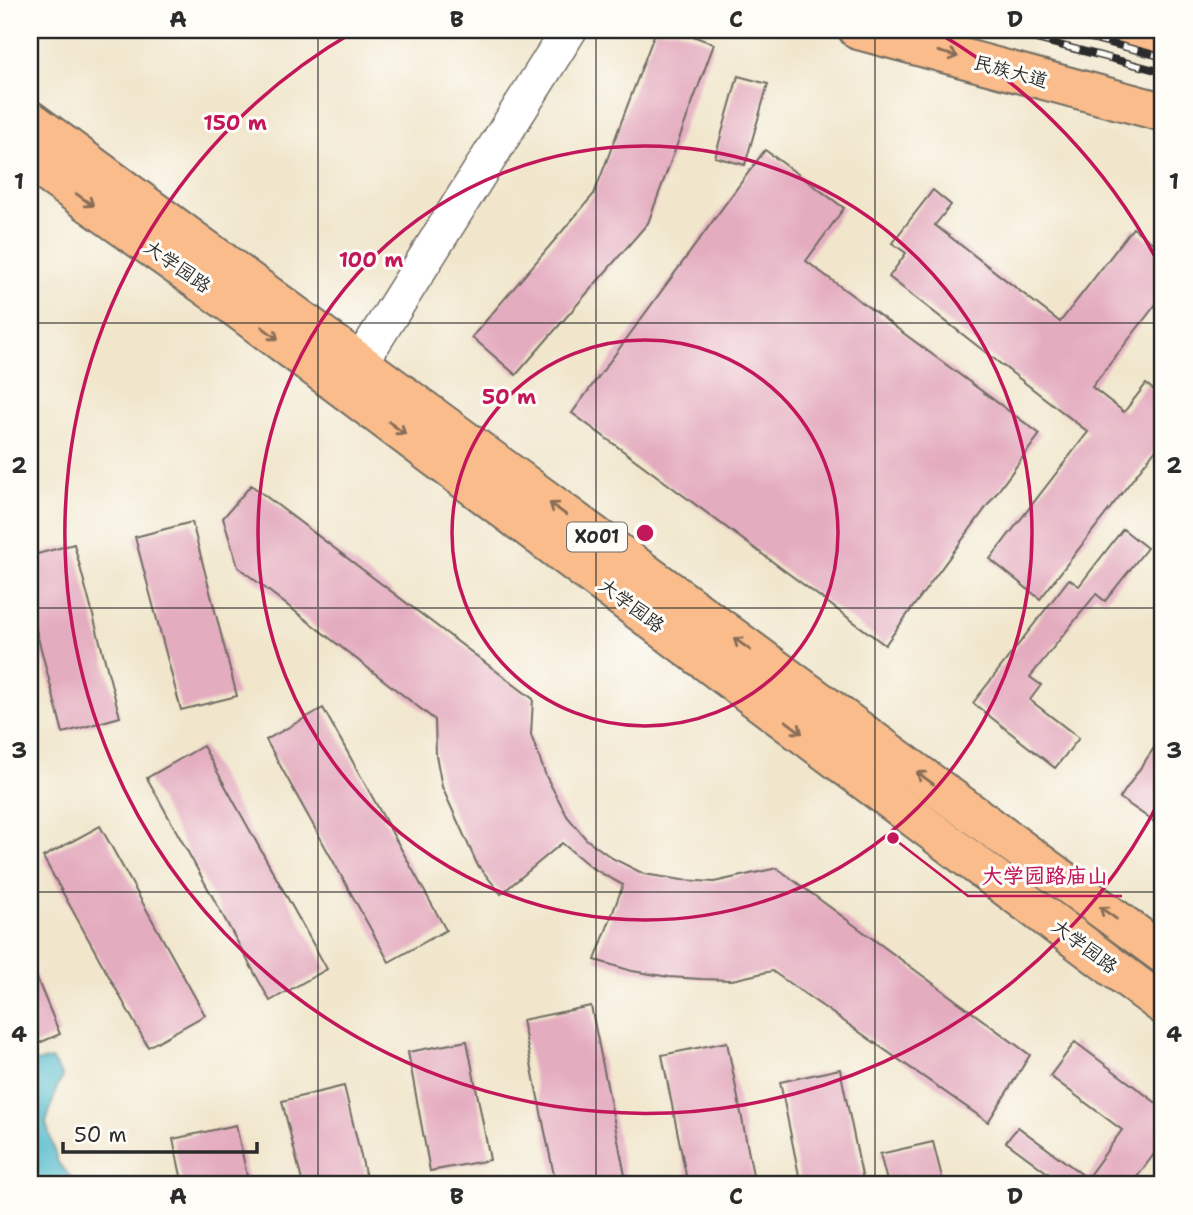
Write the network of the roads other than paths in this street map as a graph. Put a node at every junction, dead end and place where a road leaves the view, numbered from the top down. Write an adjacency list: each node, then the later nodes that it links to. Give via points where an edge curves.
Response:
1 (569, 30): 8 (street)
2 (858, 30): 5 (main road, 民族大道, one-way to 5)
3 (1131, 30): 4 (main road)
4 (1163, 39)
5 (1163, 112)
6 (30, 120): 8 (main road, 大学园路 / X001)
7 (30, 161): 8 (main road, 大学园路 / X001, one-way to 8, via 227,300)
8 (351, 375): 9 (main road, 大学园路 / X001, one-way to 8); 10 (main road, 大学园路 / X001, one-way to 10)
9 (1163, 954)
10 (1163, 1005)

